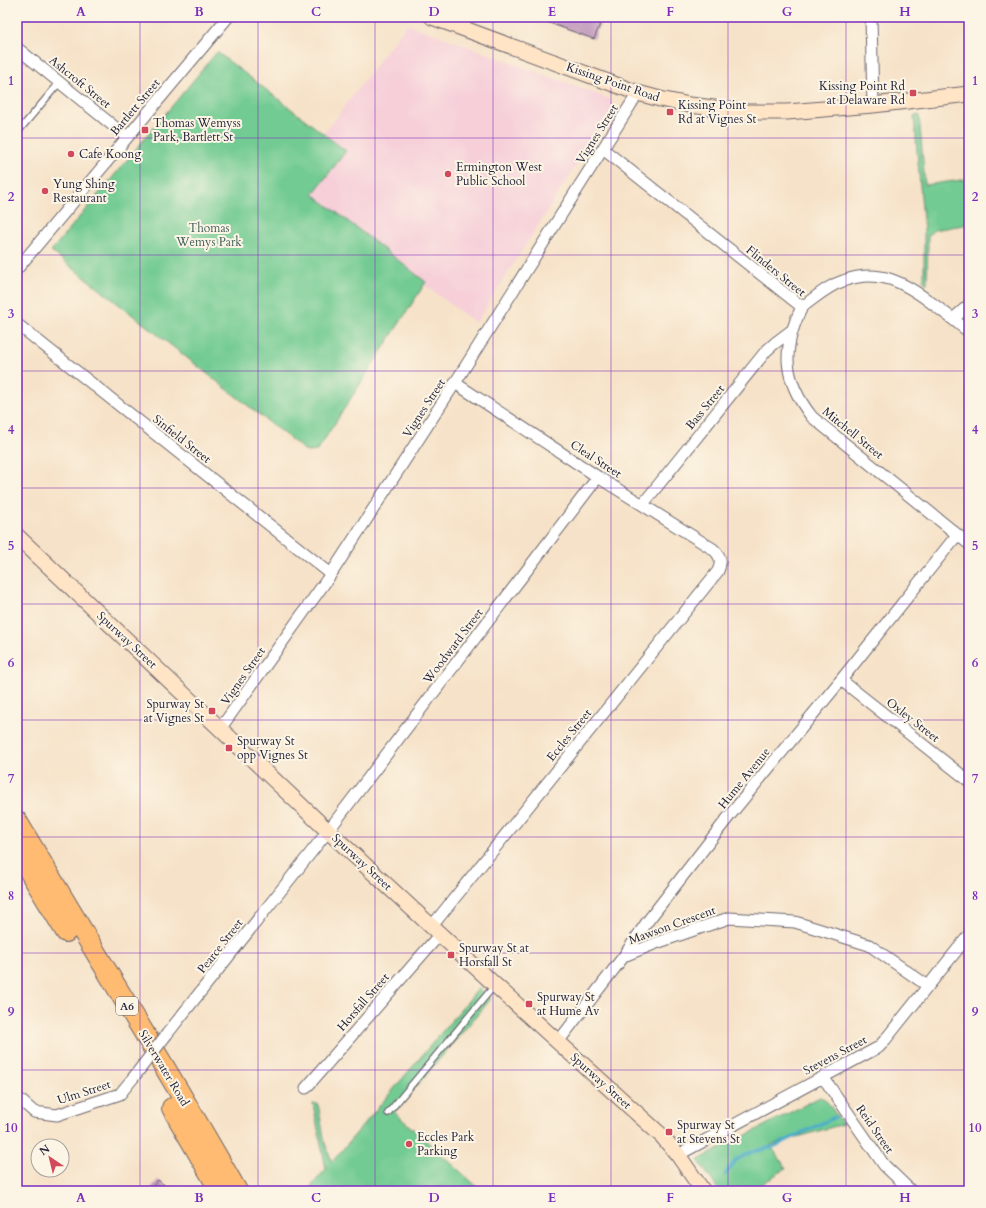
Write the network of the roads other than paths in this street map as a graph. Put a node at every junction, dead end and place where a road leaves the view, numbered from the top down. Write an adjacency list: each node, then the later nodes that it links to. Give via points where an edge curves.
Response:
1 (228, 17): 10 (street, Bartlett Street)
2 (432, 17): 6 (street, Kissing Point Road)
3 (871, 17): 8 (street)
4 (17, 48): 5 (street, Ashcroft Street)
5 (60, 83): 9 (lane); 10 (street, Ashcroft Street)
6 (638, 93): 8 (street, Kissing Point Road, via 690,105 746,112 787,112); 11 (street, Vignes Street)
7 (969, 94): 8 (street, Kissing Point Road)
8 (873, 105)
9 (17, 133)
10 (126, 137): 12 (street, Bartlett Street)
11 (603, 149): 14 (street, Flinders Street); 19 (street, Vignes Street)
12 (17, 269)
13 (969, 305): 15 (street)
14 (802, 307): 15 (street, Flinders Street, via 843,281 880,276 893,279 910,288); 17 (street, Mitchell Street)
15 (953, 319): 18 (street, Flinders Street)
16 (17, 324): 26 (street, Sinfield Street)
17 (791, 331): 21 (street, Bass Street, via 766,351); 22 (street, Mitchell Street, via 788,362 795,393 801,404 812,417)
18 (969, 332)
19 (455, 383): 20 (street, Cleal Street); 26 (street, Vignes Street)
20 (598, 477): 21 (street, Cleal Street); 31 (street, Woodward Street)
21 (643, 504): 25 (street, Cleal Street, via 714,549)
22 (957, 535): 24 (street, Mitchell Street); 27 (street, Hume Avenue)
23 (17, 536): 28 (street, Spurway Street)
24 (969, 544)
25 (720, 558): 33 (street, Eccles Street, via 718,571)
26 (331, 574): 28 (street, Vignes Street)
27 (841, 680): 29 (street, Oxley Street); 35 (street, Hume Avenue, via 730,815 647,922)
28 (220, 729): 31 (street, Spurway Street)
29 (969, 780)
30 (17, 821): 46 (highway, Silverwater Road / A6)
31 (328, 830): 33 (street, Spurway Street); 40 (street, Pearce Street, bridge)
32 (17, 851): 45 (highway, Silverwater Road / A6, via 186,1130)
33 (436, 930): 36 (street, Spurway Street); 41 (street, Horsfall Street)
34 (969, 935): 37 (street, Stevens Street)
35 (624, 956): 37 (street, Mawson Crescent, via 729,918 795,922 869,944); 38 (street, Hume Avenue)
36 (495, 985): 38 (street, Spurway Street); 43 (lane)
37 (928, 986): 39 (street, Stevens Street, via 879,1047)
38 (558, 1042): 44 (street, Spurway Street, via 662,1136)
39 (823, 1077): 44 (street, Stevens Street); 48 (street, Reid Street, via 884,1165)
40 (133, 1078): 42 (street, Ulm Street, via 120,1094 56,1115 34,1112)
41 (306, 1088)
42 (17, 1097)
43 (388, 1113)
44 (678, 1155): 47 (street, Spurway Street)
45 (220, 1191)
46 (237, 1191)
47 (703, 1191)
48 (911, 1191)

